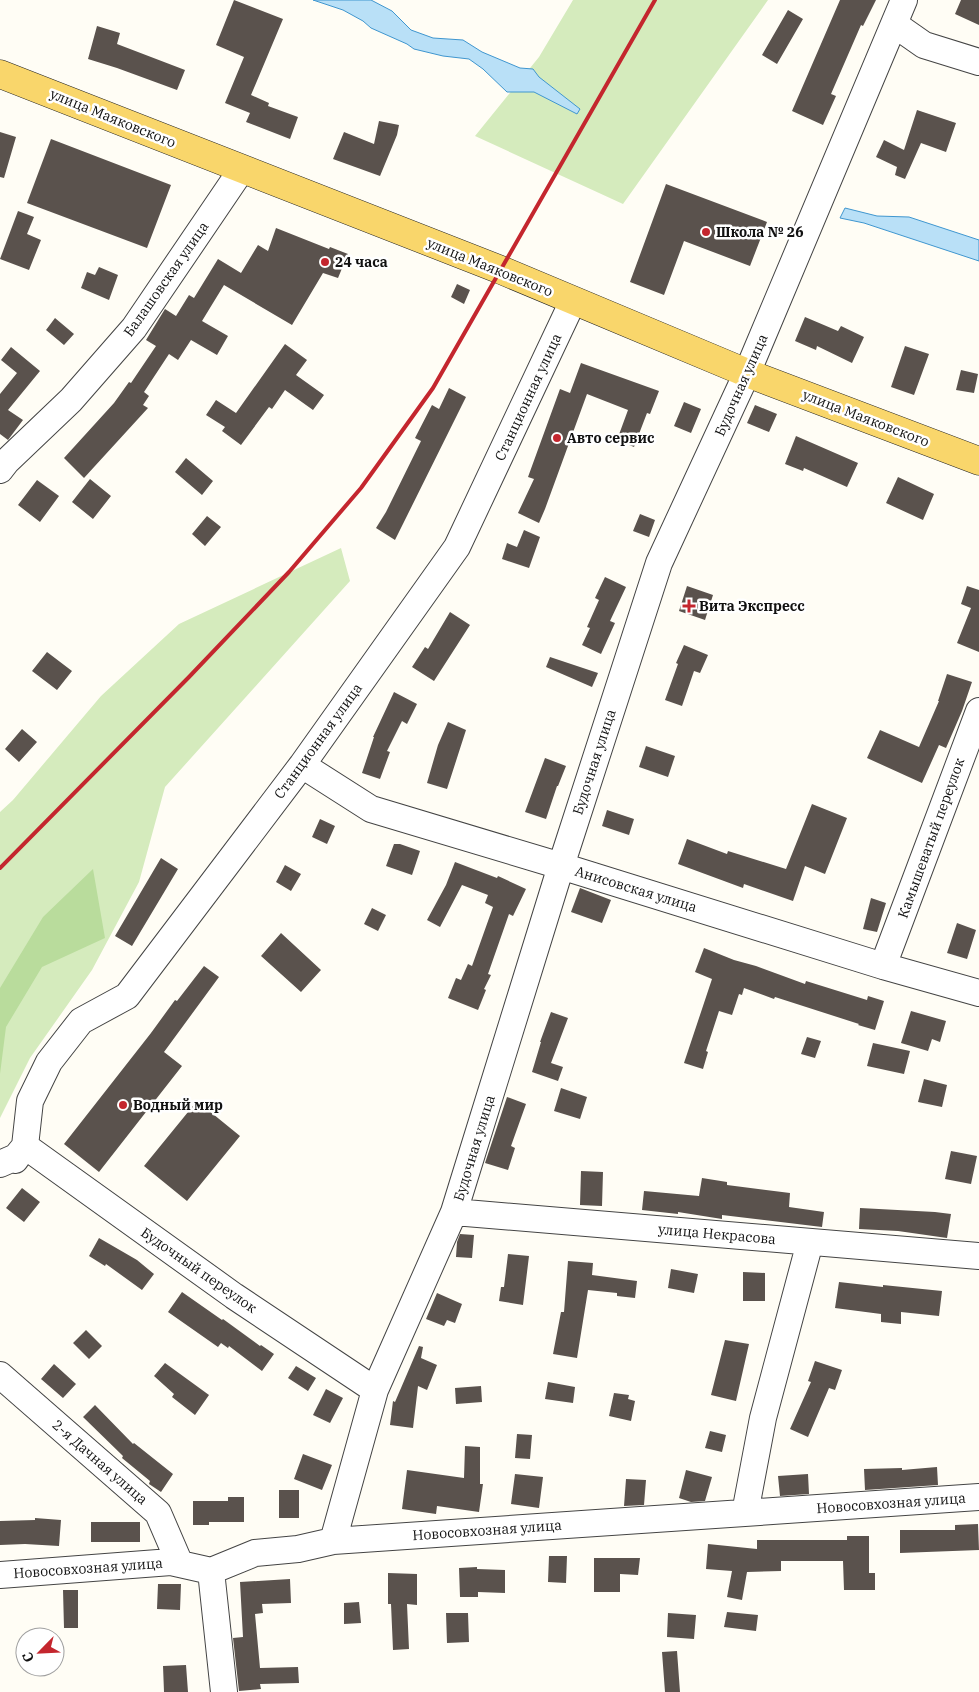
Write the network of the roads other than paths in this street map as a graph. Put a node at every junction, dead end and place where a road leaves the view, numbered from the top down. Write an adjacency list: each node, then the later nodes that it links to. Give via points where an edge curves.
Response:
1 (904, 0): 2 (street, Будочная улица)
2 (894, 24): 3 (street, via 924,45); 7 (street, Будочная улица)
3 (979, 62)
4 (0, 74): 5 (main road, улица Маяковского)
5 (242, 169): 6 (main road, улица Маяковского); 9 (street, Балашовская улица, via 134,328 71,400)
6 (573, 300): 7 (main road, улица Маяковского); 11 (street, Станционная улица, via 457,547)
7 (747, 373): 8 (main road, улица Маяковского); 12 (street, Будочная улица, via 659,563)
8 (979, 461)
9 (2, 463)
10 (979, 711): 13 (street, Камышеватый переулок)
11 (302, 764): 12 (street, Анисовская улица, via 371,809); 15 (street, Станционная улица, via 127,996 81,1021 49,1062 30,1101)
12 (561, 866): 13 (street, Анисовская улица); 18 (street, Будочная улица)
13 (883, 966): 14 (street, Анисовская улица)
14 (979, 993)
15 (25, 1146): 16 (street, via 16,1157); 17 (street, Станционная улица); 22 (street, Будочный переулок, via 234,1296)
16 (0, 1164)
17 (0, 1181)
18 (454, 1212): 19 (street, улица Некрасова); 22 (street, Будочная улица)
19 (810, 1242): 20 (street, улица Некрасова); 24 (street, via 763,1418)
20 (979, 1256)
21 (0, 1375): 26 (street, 2-я Дачная улица, via 158,1513)
22 (375, 1390): 25 (street, Будочная улица)
23 (979, 1497): 24 (street, Новосовхозная улица)
24 (744, 1513): 25 (street, Новосовхозная улица)
25 (333, 1541): 27 (street, Новосовхозная улица, via 298,1549 255,1553)
26 (180, 1564): 27 (street, Новосовхозная улица); 28 (street, Новосовхозная улица)
27 (211, 1571): 29 (street)
28 (0, 1574)
29 (224, 1692)

